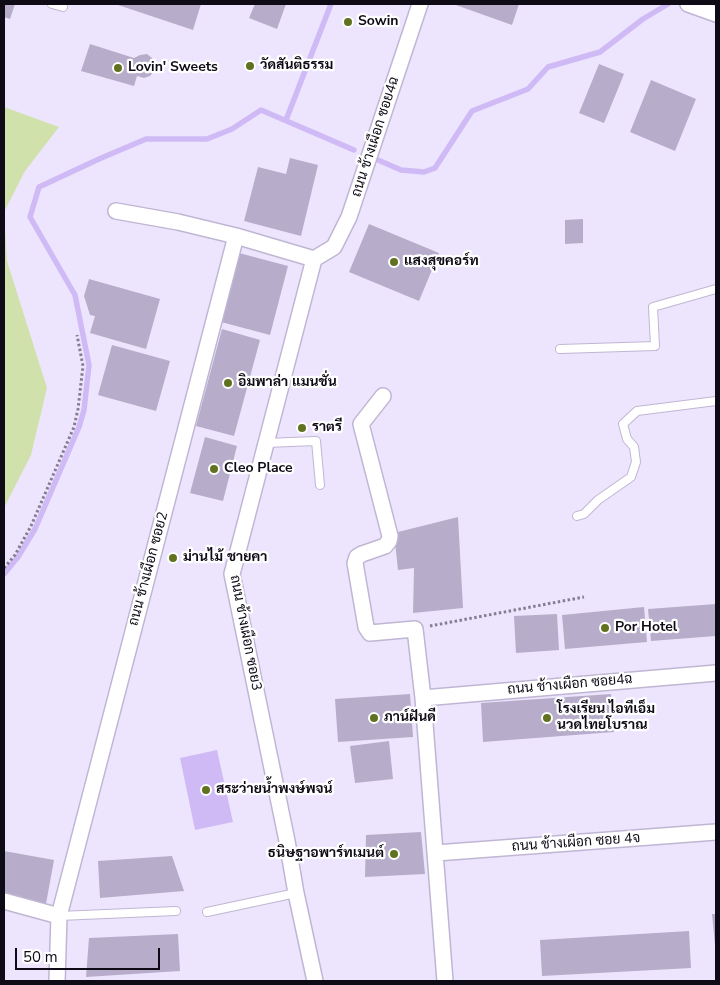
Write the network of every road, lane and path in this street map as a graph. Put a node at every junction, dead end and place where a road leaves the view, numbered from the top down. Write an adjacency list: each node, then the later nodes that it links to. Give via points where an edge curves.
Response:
1 (52, 4): 4 (lane)
2 (420, 4): 8 (street, ถนน ช้างเผือก ซอย4ฉ, via 349,217 334,247)
3 (688, 4): 5 (street)
4 (63, 7)
5 (716, 14)
6 (116, 211): 7 (street)
7 (236, 236): 8 (street); 28 (street, ถนน ช้างเผือก ซอย2)
8 (314, 259): 14 (street, ถนน ช้างเผือก ซอย3)
9 (716, 289): 11 (lane, via 653,307 655,346)
10 (77, 335): 17 (path, via 83,366 74,427 31,526)
11 (560, 350)
12 (383, 396): 19 (street, via 361,424 389,541 385,546 357,557 355,562 366,628 370,633)
13 (716, 401): 16 (lane, via 637,411 623,424 626,439 634,447 636,462 631,477)
14 (266, 443): 15 (lane, via 316,441); 24 (street, ถนน ช้างเผือก ซอย3, via 232,574)
15 (320, 486)
16 (577, 516)
17 (4, 568)
18 (584, 597): 19 (path)
19 (415, 629): 21 (street)
20 (716, 672): 21 (street, ถนน ช้างเผือก ซอย4ฉ)
21 (424, 698): 23 (street)
22 (716, 832): 23 (street, ถนน ช้างเผือก ซอย 4จ)
23 (436, 853): 31 (street)
24 (296, 893): 27 (lane); 30 (street, ถนน ช้างเผือก ซอย3)
25 (4, 901): 28 (street)
26 (176, 911): 28 (lane)
27 (207, 912)
28 (59, 916): 29 (street, ถนน ช้างเผือก ซอย2)
29 (57, 981)
30 (315, 981)
31 (445, 981)

